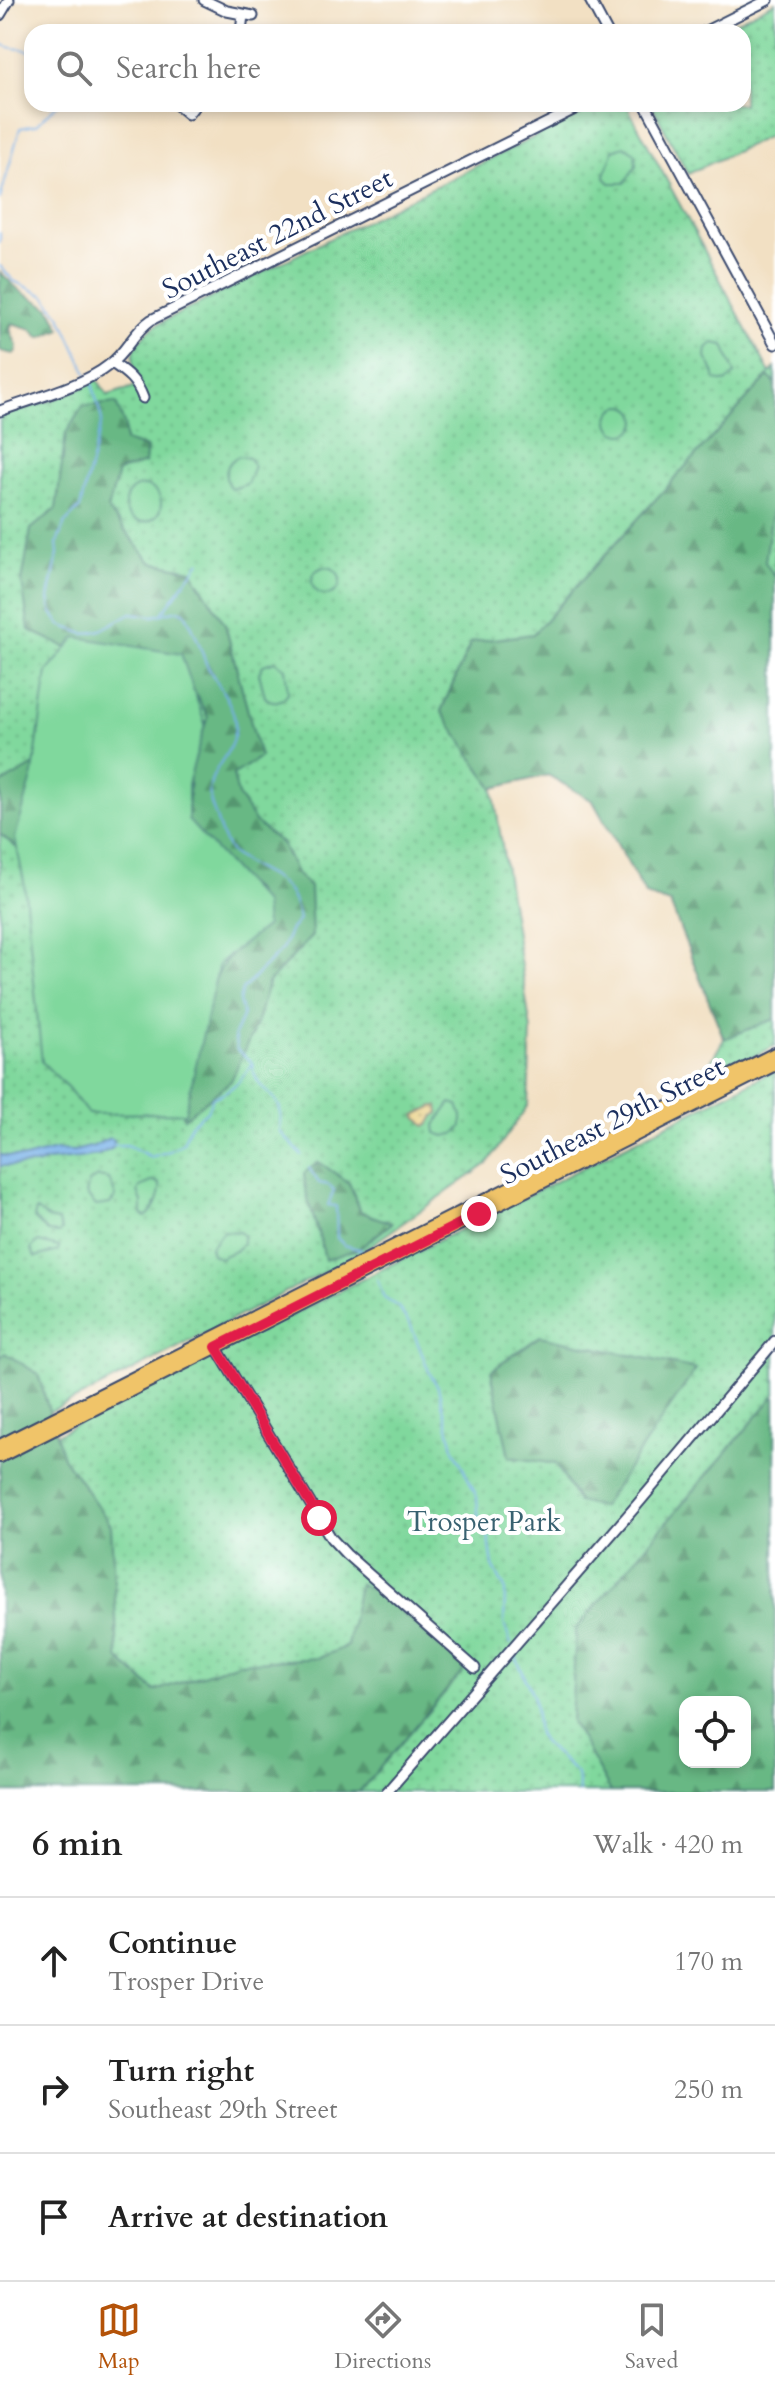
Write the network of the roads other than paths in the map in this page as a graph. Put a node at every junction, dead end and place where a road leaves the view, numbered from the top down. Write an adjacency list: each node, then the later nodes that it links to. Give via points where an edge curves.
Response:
1 (204, 0): 4 (street, via 248,15)
2 (590, 0): 5 (street)
3 (768, 0): 6 (street)
4 (244, 24)
5 (603, 24)
6 (720, 24)
7 (569, 112): 10 (street, Southeast 22nd Street, via 151,320)
8 (649, 112): 9 (street)
9 (775, 344)
10 (112, 363): 11 (street, via 130,375); 12 (street, Southeast 22nd Street)
11 (143, 398)
12 (0, 411)
13 (775, 1054): 15 (main road, Southeast 29th Street)
14 (775, 1064): 15 (main road, Southeast 29th Street)
15 (578, 1158): 17 (main road, Southeast 29th Street)
16 (775, 1341): 21 (street)
17 (214, 1343): 18 (main road, Southeast 29th Street); 19 (main road, Southeast 29th Street); 20 (street, via 331,1538)
18 (0, 1446)
19 (0, 1456)
20 (475, 1668)
21 (387, 1792)

